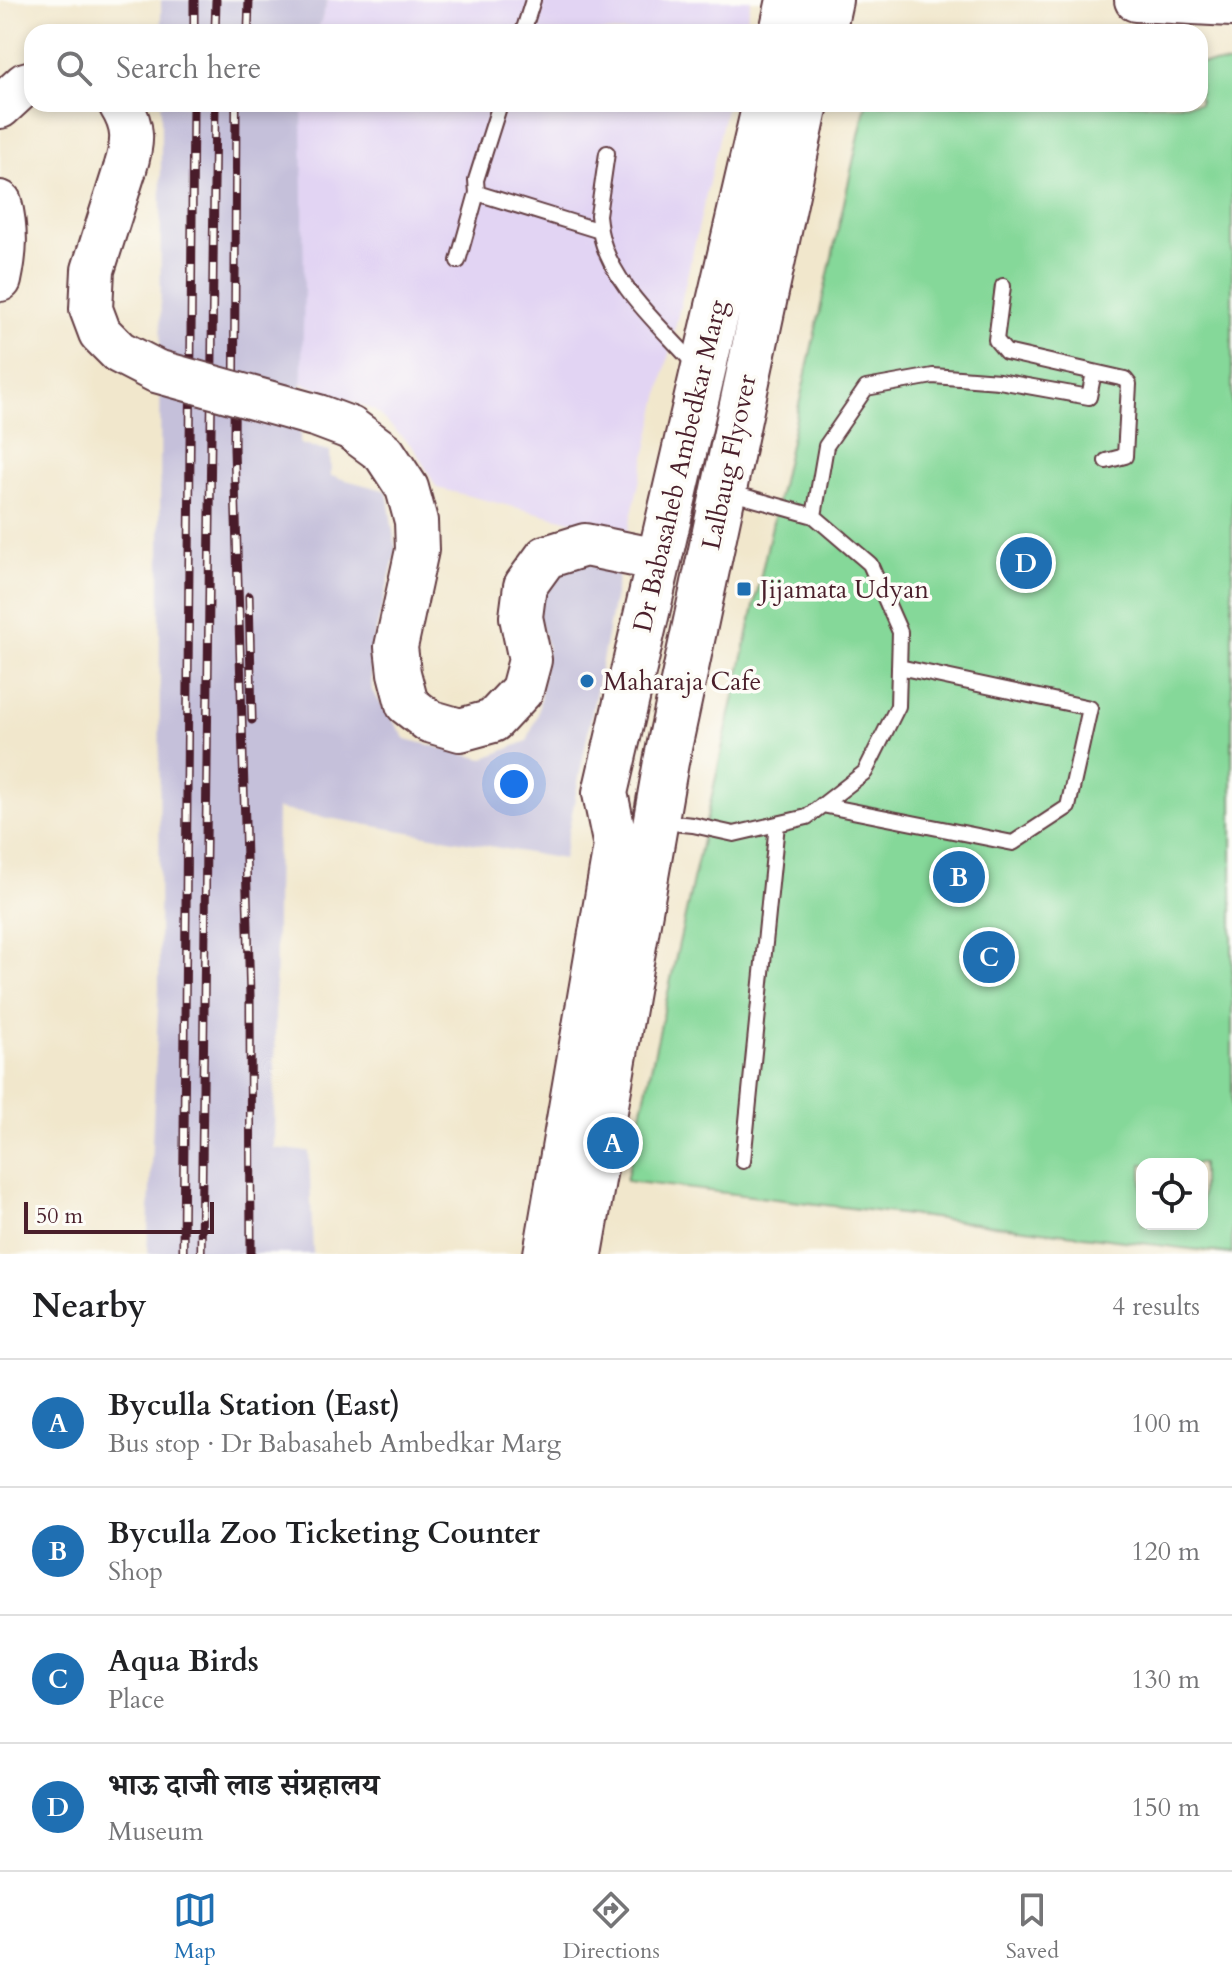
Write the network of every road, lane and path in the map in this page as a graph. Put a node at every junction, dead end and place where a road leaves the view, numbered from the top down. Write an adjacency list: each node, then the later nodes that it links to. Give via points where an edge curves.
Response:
1 (533, 0): 8 (lane)
2 (789, 0): 9 (highway)
3 (812, 0): 10 (highway)
4 (830, 0): 11 (highway)
5 (853, 0): 12 (highway)
6 (1136, 0): 7 (street)
7 (1232, 5)
8 (526, 24)
9 (784, 24)
10 (806, 24)
11 (825, 24)
12 (848, 24)
13 (24, 85): 14 (street)
14 (0, 107)
15 (125, 112): 33 (street, bridge, via 132,146 93,270 91,309 100,333 119,352 156,371 318,416 350,428 384,453 407,488 416,521 417,550 396,647 407,704 429,721 460,730 493,721 522,690 530,660 521,617 525,586 546,557 585,545)
16 (497, 112): 22 (lane, via 476,180)
17 (763, 112): 29 (highway, Dr Babasaheb Ambedkar Marg)
18 (785, 112): 35 (highway, Lalbaug Flyover)
19 (804, 112): 35 (highway, Lalbaug Flyover)
20 (828, 112): 31 (highway)
21 (607, 153): 24 (lane)
22 (477, 193): 24 (lane); 25 (lane)
23 (0, 202): 26 (street, via 7,251)
24 (600, 231): 29 (lane, via 622,282)
25 (458, 261)
26 (0, 280)
27 (1003, 286): 28 (lane, via 996,340 1000,347)
28 (1094, 372): 30 (lane, via 1129,384 1125,456); 32 (lane, via 1089,397 933,376 866,388 826,446)
29 (702, 373): 33 (highway, Dr Babasaheb Ambedkar Marg)
30 (1106, 461)
31 (743, 496): 32 (lane); 37 (highway, via 679,788)
32 (814, 516): 34 (lane, via 870,564 900,632)
33 (658, 560): 39 (highway, Dr Babasaheb Ambedkar Marg, via 605,793)
34 (899, 667): 36 (lane, via 898,706 865,772); 36 (lane, via 1090,708 1068,807 1013,843)
35 (649, 763): 37 (highway, Lalbaug Flyover); 39 (highway, Lalbaug Flyover)
36 (822, 805): 38 (lane, via 807,817)
37 (655, 822): 38 (lane, via 734,834); 42 (highway, Lalbaug Flyover)
38 (777, 824): 40 (lane)
39 (616, 846): 41 (highway, Dr Babasaheb Ambedkar Marg)
40 (743, 1161)
41 (546, 1254)
42 (580, 1254)

